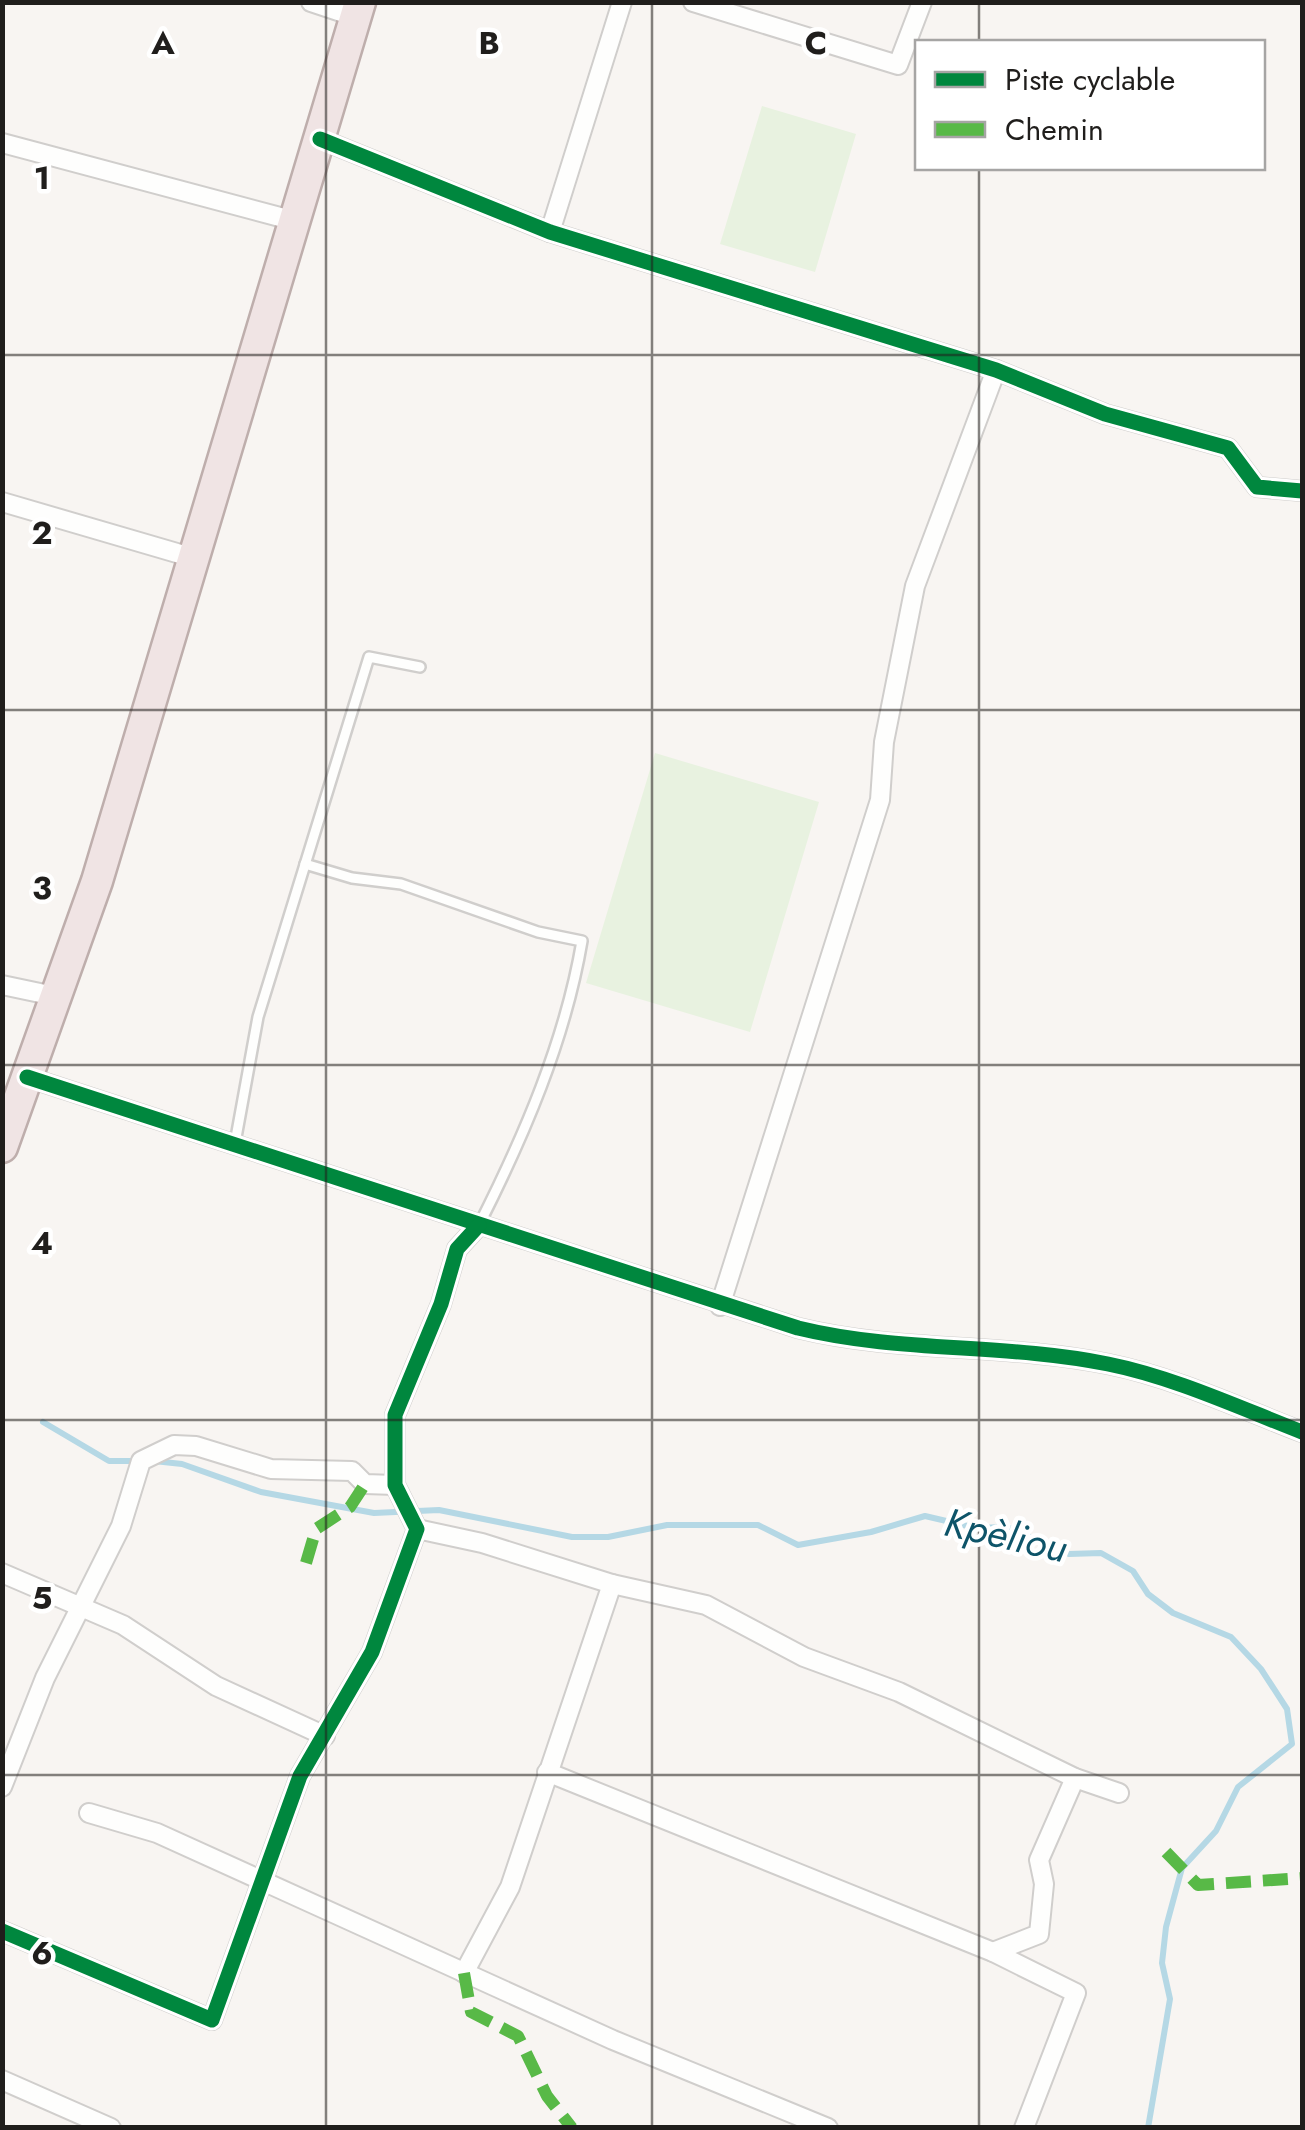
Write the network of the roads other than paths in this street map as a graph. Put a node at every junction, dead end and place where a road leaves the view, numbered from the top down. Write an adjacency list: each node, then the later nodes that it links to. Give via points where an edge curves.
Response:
1 (311, 2): 5 (street)
2 (622, 2): 9 (street)
3 (694, 2): 4 (street, via 898,65)
4 (922, 2)
5 (358, 10): 6 (highway)
6 (320, 139): 8 (highway); 9 (street)
7 (2, 143): 8 (street)
8 (295, 221): 13 (highway)
9 (550, 232): 10 (street)
10 (996, 370): 11 (street, via 1105,414 1228,448 1256,487); 22 (street, via 915,586 884,742 880,800)
11 (1302, 491)
12 (2, 502): 13 (street)
13 (194, 558): 17 (highway)
14 (420, 667): 15 (lane, via 370,657)
15 (306, 864): 19 (lane, via 258,1017); 21 (lane, via 401,884 582,941 531,1117)
16 (2, 985): 17 (street)
17 (59, 997): 18 (highway)
18 (27, 1077): 19 (street); 20 (highway)
19 (235, 1142): 21 (street)
20 (2, 1148)
21 (480, 1225): 22 (street); 24 (street, via 457,1248 395,1414)
22 (720, 1306): 23 (street, via 853,1342 1012,1350 1110,1364)
23 (1302, 1432)
24 (398, 1491): 25 (street); 28 (street, via 365,1484 352,1472 272,1469 174,1445 141,1460 121,1526)
25 (415, 1525): 27 (street); 29 (street, via 372,1652)
26 (2, 1573): 28 (street)
27 (612, 1584): 30 (street); 31 (street, via 706,1605 804,1657 900,1692)
28 (79, 1604): 29 (street, via 216,1686); 32 (street)
29 (325, 1736): 35 (street, via 300,1776)
30 (547, 1772): 37 (street); 38 (street, via 510,1888)
31 (1075, 1778): 33 (street); 37 (street, via 1038,1860 1044,1884 1039,1934)
32 (2, 1787)
33 (1119, 1794)
34 (89, 1813): 35 (street)
35 (266, 1881): 36 (street, via 212,2020); 38 (street)
36 (2, 1931)
37 (993, 1952): 42 (street, via 1076,1994)
38 (464, 1974): 41 (street)
39 (2, 2080): 40 (street)
40 (111, 2128)
41 (828, 2128)
42 (1024, 2128)

